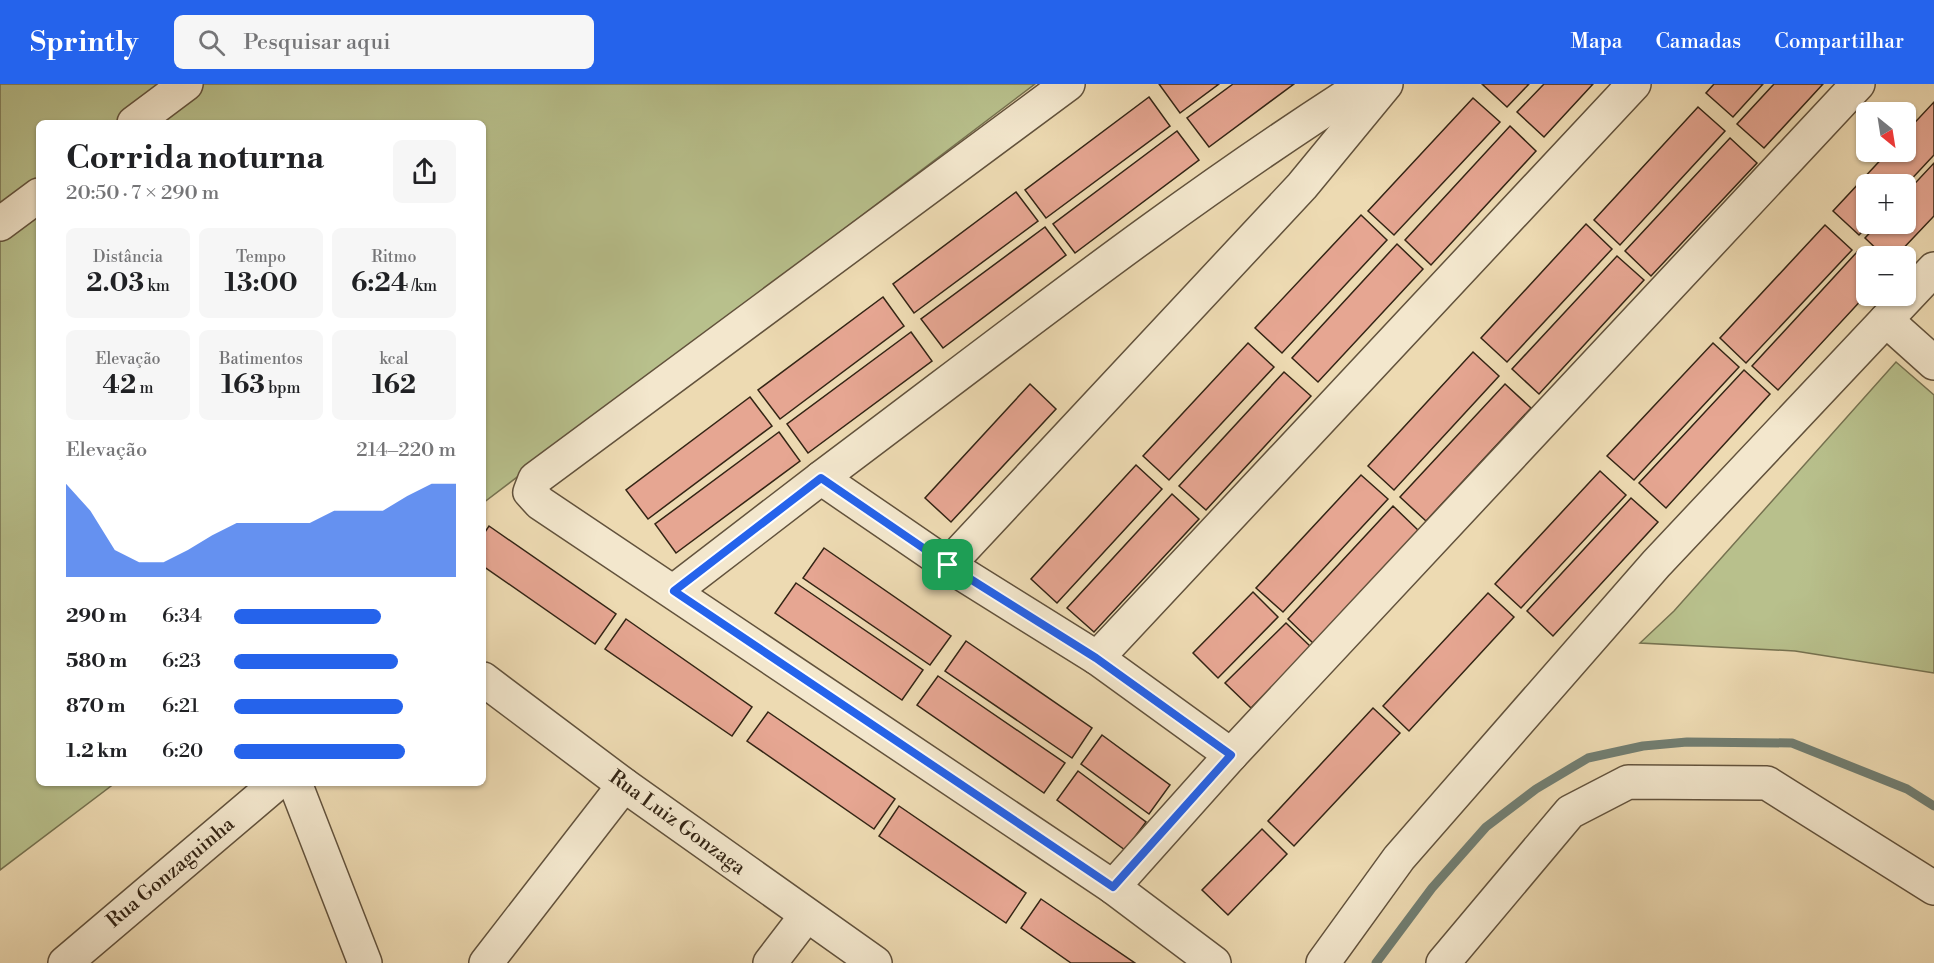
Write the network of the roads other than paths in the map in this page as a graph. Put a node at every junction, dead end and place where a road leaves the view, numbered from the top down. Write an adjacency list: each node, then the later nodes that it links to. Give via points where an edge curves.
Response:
1 (186, 84): 7 (street)
2 (1068, 84): 15 (street, via 535,479 530,492 540,503)
3 (1365, 84): 13 (street, via 1180,210)
4 (1386, 84): 14 (street, via 1302,186)
5 (1634, 84): 16 (street)
6 (1858, 84): 18 (street)
7 (138, 120)
8 (36, 197): 9 (street)
9 (0, 224)
10 (1934, 269): 11 (street)
11 (1886, 320): 12 (street); 31 (street, via 1625,599 1399,858)
12 (1934, 363)
13 (821, 478): 14 (street); 15 (street)
14 (948, 565): 16 (street)
15 (674, 591): 22 (street)
16 (1096, 658): 18 (street)
17 (486, 681): 19 (street, Rua Luiz Gonzaga)
18 (1231, 755): 22 (street)
19 (624, 785): 24 (street, Rua Luiz Gonzaga); 27 (street)
20 (273, 786): 25 (street, Rua Gonzaguinha)
21 (296, 786): 26 (street)
22 (1113, 887): 30 (street)
23 (1934, 888): 32 (street, via 1767,783 1628,782 1570,813)
24 (806, 916): 28 (street); 29 (street, Rua Luiz Gonzaga)
25 (65, 963)
26 (365, 963)
27 (486, 963)
28 (770, 963)
29 (874, 963)
30 (1214, 963)
31 (1323, 963)
32 (1443, 963)

